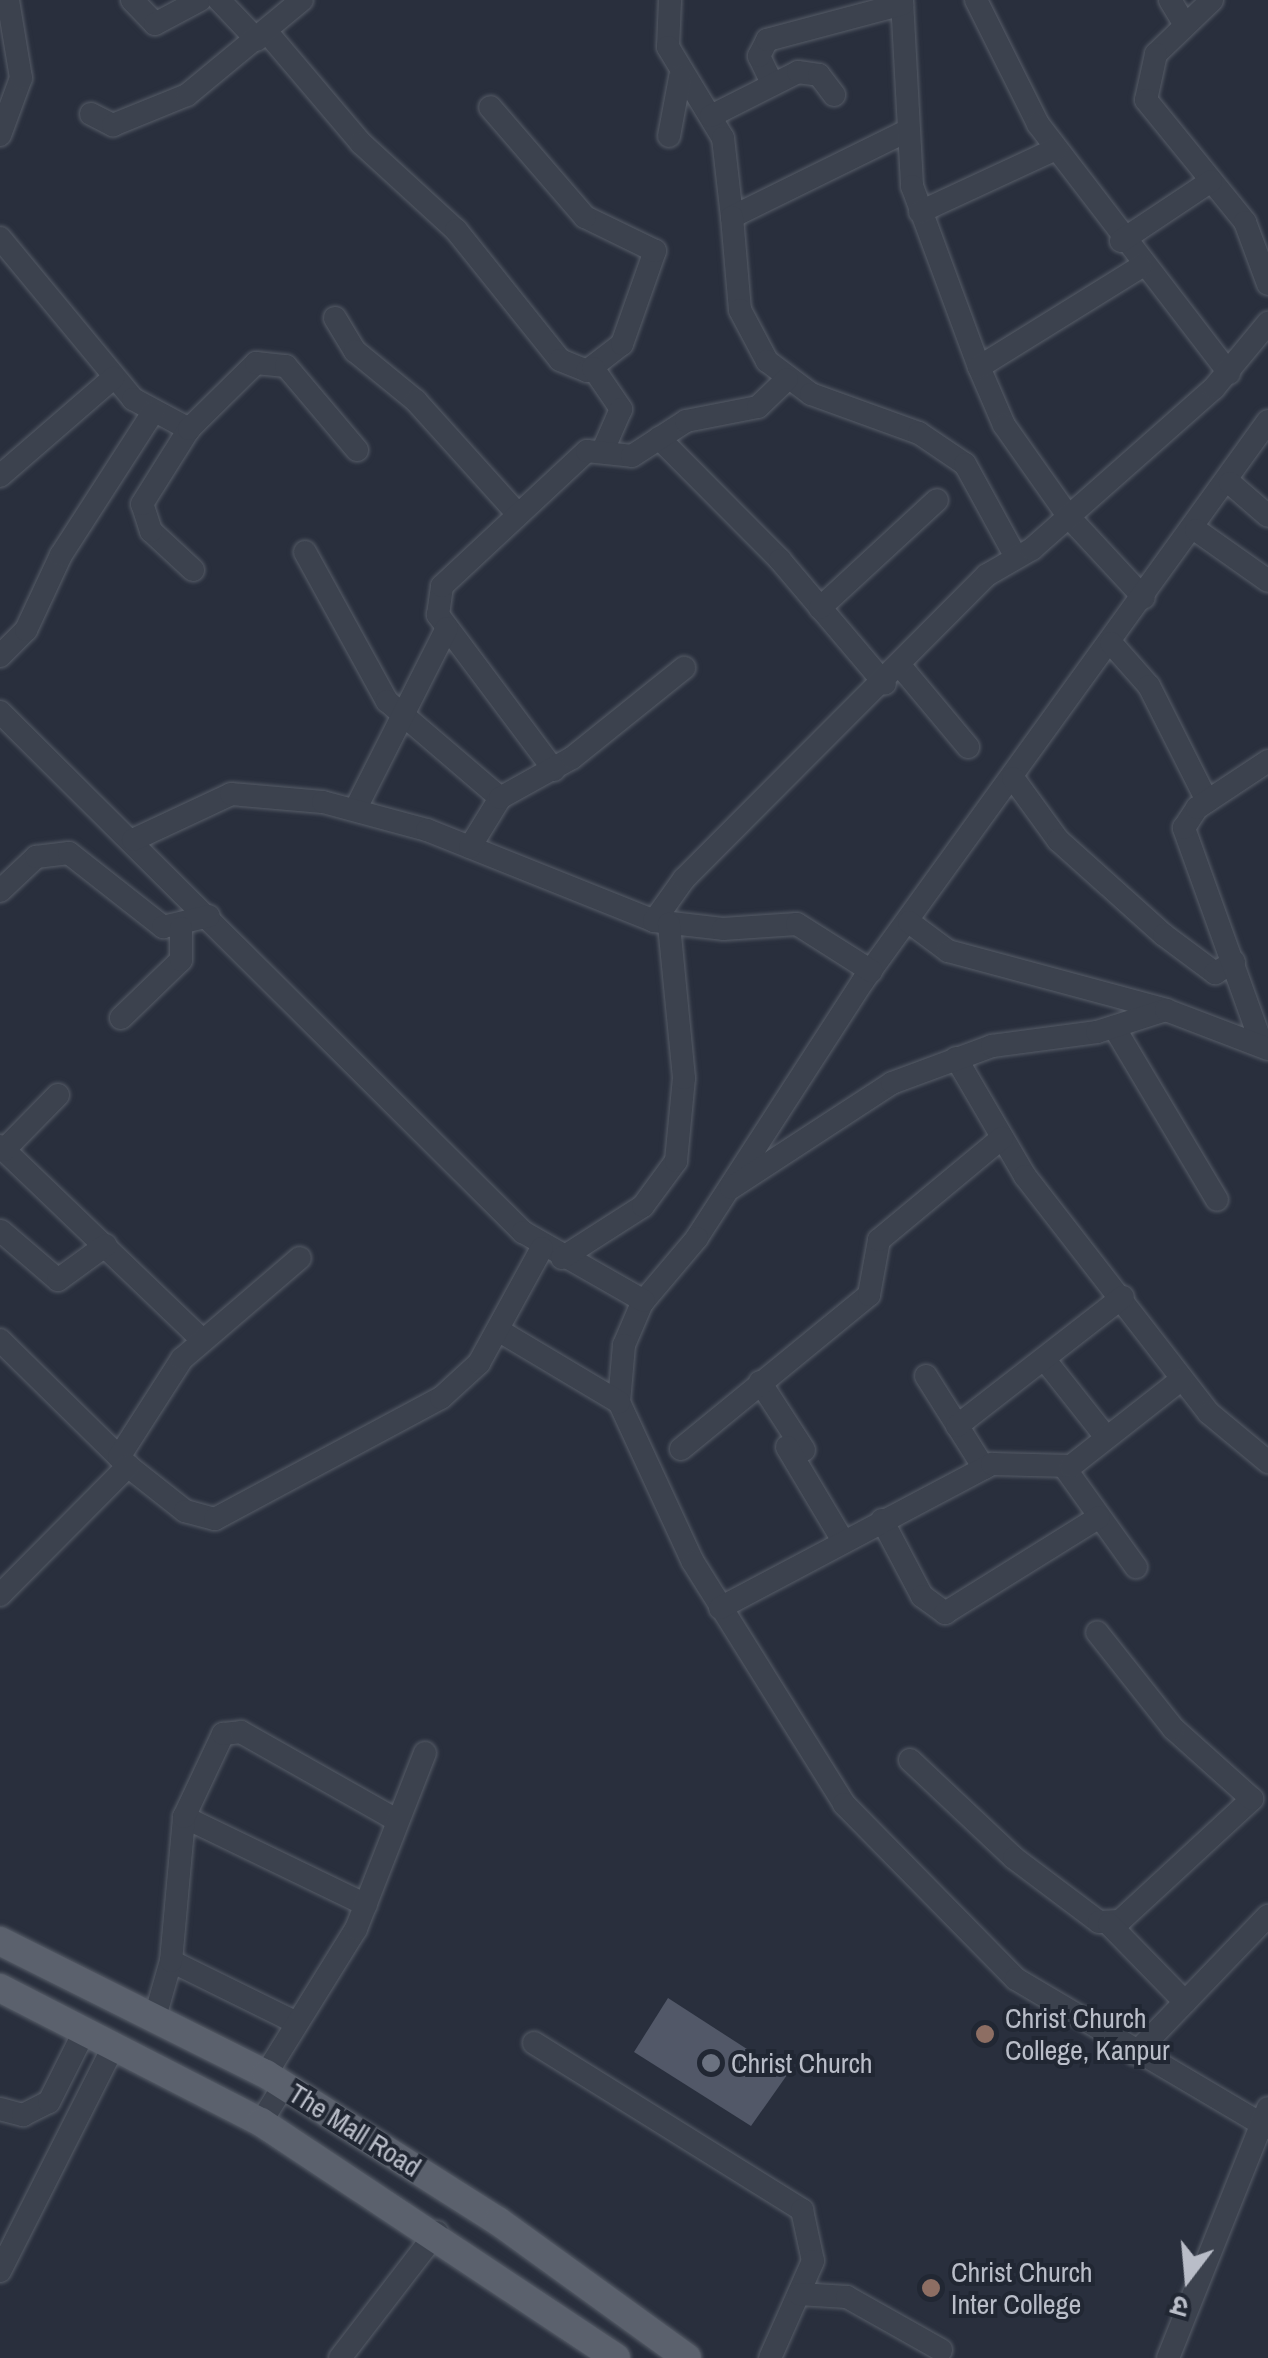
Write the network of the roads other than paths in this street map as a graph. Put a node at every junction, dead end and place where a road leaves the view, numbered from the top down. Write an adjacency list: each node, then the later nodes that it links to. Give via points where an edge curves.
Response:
1 (8, 0): 20 (street, via 21,78)
2 (132, 0): 3 (street, via 155,24)
3 (200, 0)
4 (219, 0): 12 (street)
5 (302, 0): 12 (street)
6 (670, 0): 13 (street, via 668,46)
7 (976, 0): 22 (street)
8 (1170, 0): 11 (street)
9 (1212, 0): 11 (street)
10 (902, 2): 14 (street, via 776,34 759,49); 19 (street)
11 (1185, 25): 23 (street, via 1156,54 1144,89)
12 (261, 36): 17 (street, via 188,95 113,124); 34 (street, via 361,143 456,230 560,360 579,372)
13 (680, 77): 18 (street); 21 (street)
14 (772, 83): 15 (street, via 814,72); 18 (street)
15 (834, 95)
16 (490, 107): 34 (street, via 584,217 654,250 628,332)
17 (91, 114)
18 (711, 116): 25 (street, via 728,150)
19 (903, 134): 24 (street); 25 (street)
20 (0, 135)
21 (670, 136)
22 (1056, 150): 24 (street); 28 (street)
23 (1211, 181): 26 (street); 28 (street)
24 (920, 212): 33 (street)
25 (732, 217): 37 (street, via 740,310)
26 (1261, 235): 30 (street)
27 (0, 238): 36 (street)
28 (1121, 242): 29 (street)
29 (1140, 267): 33 (street); 35 (street)
30 (1268, 284)
31 (335, 318): 47 (street, via 355,350 416,401)
32 (1268, 323): 35 (street)
33 (978, 367): 48 (street, via 1004,425)
34 (593, 368): 42 (street, via 621,410)
35 (1229, 373): 48 (street)
36 (113, 378): 38 (street); 44 (street)
37 (786, 379): 41 (street, via 758,407 686,421); 52 (street, via 950,452)
38 (153, 412): 40 (street); 59 (street, via 61,554 26,630)
39 (1268, 421): 45 (street)
40 (190, 430): 43 (street, via 266,358 286,366); 53 (street, via 146,492 142,515)
41 (658, 438): 42 (street, via 632,456); 56 (street)
42 (604, 448): 47 (street, via 577,458)
43 (356, 450)
44 (0, 476)
45 (1230, 483): 49 (street); 50 (street)
46 (936, 500): 56 (street)
47 (517, 513): 57 (street, via 442,586 434,605)
48 (1069, 516): 52 (street); 55 (street)
49 (1268, 516)
50 (1196, 530): 54 (street); 55 (street)
51 (305, 552): 63 (street)
52 (1016, 557): 61 (street, via 987,575)
53 (193, 570)
54 (1268, 582)
55 (1144, 598): 58 (street)
56 (820, 608): 61 (street)
57 (447, 628): 63 (street); 66 (street)
58 (1111, 643): 67 (street); 69 (street, via 1149,686)
59 (0, 656)
60 (684, 668): 66 (street)
61 (893, 676): 64 (street); 75 (street, via 684,879)
62 (0, 712): 71 (street)
63 (402, 716): 68 (street); 70 (street)
64 (968, 747)
65 (1268, 761): 69 (street)
66 (554, 770): 68 (street)
67 (1013, 778): 76 (street); 78 (street, via 1058,840 1164,935 1215,974)
68 (500, 798): 72 (street)
69 (1207, 801): 78 (street, via 1185,834)
70 (355, 810): 71 (street, via 231,794); 72 (street)
71 (134, 840): 74 (street)
72 (470, 847): 75 (street)
73 (0, 891): 77 (street, via 36,857 69,853 154,921)
74 (209, 916): 77 (street); 92 (street)
75 (661, 922): 79 (street, via 797,924); 92 (street, via 684,1078 676,1161 644,1206)
76 (909, 922): 79 (street); 80 (street, via 948,951)
77 (180, 928): 81 (street, via 181,960)
78 (1234, 962): 83 (street)
79 (871, 971): 88 (street)
80 (1166, 1010): 82 (street); 83 (street)
81 (121, 1018)
82 (1114, 1027): 84 (street); 89 (street)
83 (1265, 1047)
84 (956, 1058): 86 (street); 88 (street, via 892,1084)
85 (58, 1095): 87 (street)
86 (1002, 1138): 94 (street); 102 (street, via 879,1240 869,1295)
87 (2, 1148): 91 (street)
88 (728, 1190): 95 (street)
89 (1217, 1200)
90 (0, 1232): 91 (street, via 58,1280)
91 (106, 1244): 97 (street)
92 (552, 1253): 95 (street); 96 (street)
93 (300, 1258): 97 (street)
94 (1122, 1297): 99 (street); 101 (street)
95 (644, 1301): 103 (street, via 624,1345)
96 (498, 1330): 103 (street); 107 (street, via 442,1398 230,1516 185,1512)
97 (200, 1338): 107 (street)
98 (0, 1340): 107 (street)
99 (1045, 1360): 104 (street); 105 (street)
100 (926, 1376): 104 (street)
101 (1182, 1379): 105 (street); 108 (street)
102 (760, 1382): 106 (street); 113 (street)
103 (619, 1402): 116 (street, via 640,1464)
104 (957, 1426): 109 (street)
105 (1106, 1437): 110 (street)
106 (682, 1450)
107 (124, 1461): 115 (street)
108 (1268, 1462)
109 (984, 1468): 110 (street, via 1012,1460); 112 (street)
110 (1066, 1468): 111 (street)
111 (1099, 1517): 112 (street, via 945,1614 922,1596); 114 (street)
112 (882, 1520): 113 (street)
113 (843, 1541): 116 (street)
114 (1136, 1566)
115 (0, 1595)
116 (720, 1608): 134 (street, via 844,1804 1016,1979)
117 (1097, 1632): 124 (street, via 1173,1728 1252,1800)
118 (425, 1753): 121 (street)
119 (910, 1760): 124 (street, via 995,1842)
120 (184, 1817): 121 (street, via 206,1757 232,1732); 122 (street); 126 (street)
121 (396, 1819): 122 (street)
122 (366, 1906): 130 (street)
123 (1268, 1916): 128 (street)
124 (1109, 1924): 128 (street)
125 (0, 1941): 129 (main road, The Mall Road)
126 (171, 1962): 129 (street); 130 (street)
127 (0, 1988): 131 (main road, The Mall Road)
128 (1184, 2002): 134 (street)
129 (155, 2017): 135 (main road, The Mall Road)
130 (298, 2023): 135 (street)
131 (84, 2032): 133 (main road, The Mall Road); 136 (street, via 49,2102 23,2115)
132 (534, 2044): 141 (street, via 802,2210 813,2261)
133 (114, 2045): 138 (main road, The Mall Road); 140 (street)
134 (1134, 2054): 137 (street)
135 (275, 2080): 138 (street); 145 (main road, The Mall Road, via 498,2221)
136 (0, 2109)
137 (1265, 2119): 147 (street)
138 (262, 2122): 139 (main road, The Mall Road)
139 (437, 2232): 143 (street); 144 (main road, The Mall Road)
140 (0, 2271)
141 (798, 2294): 142 (street, via 847,2297); 146 (street)
142 (941, 2350)
143 (340, 2358)
144 (616, 2358)
145 (687, 2358)
146 (770, 2358)
147 (1168, 2358)

